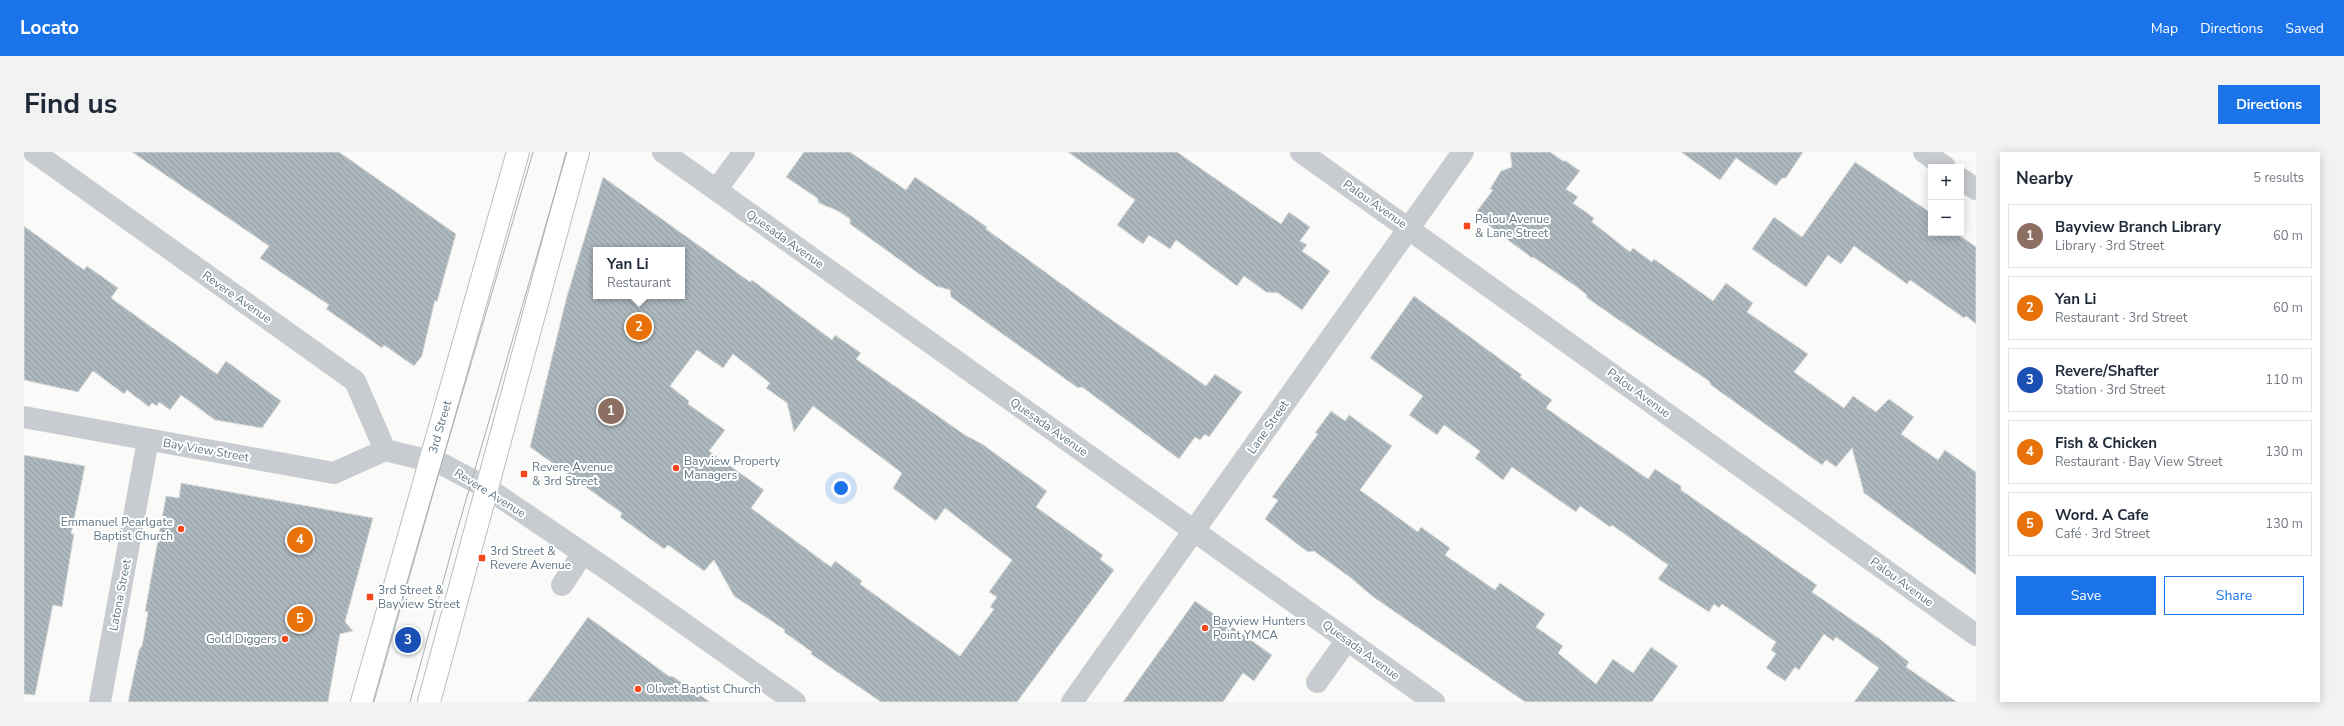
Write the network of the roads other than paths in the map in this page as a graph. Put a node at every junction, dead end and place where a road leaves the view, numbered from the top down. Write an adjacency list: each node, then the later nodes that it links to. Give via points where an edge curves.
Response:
1 (34, 152): 16 (street, Revere Avenue, via 355,381)
2 (518, 152): 17 (main road, 3rd Street)
3 (578, 152): 18 (main road)
4 (663, 152): 12 (street, Quesada Avenue)
5 (744, 152): 12 (street)
6 (1301, 152): 13 (street, Palou Avenue)
7 (1463, 152): 13 (street, Lane Street)
8 (1924, 152): 9 (street)
9 (1941, 164)
10 (1964, 181): 11 (street)
11 (1976, 189)
12 (716, 190): 19 (street, Quesada Avenue)
13 (1409, 228): 19 (street, Lane Street); 22 (street, Palou Avenue)
14 (24, 417): 15 (street, Bay View Street)
15 (148, 440): 16 (street, Bay View Street, via 334,474); 25 (street, Latona Street)
16 (385, 450): 17 (street, Revere Avenue)
17 (430, 460): 18 (street, Revere Avenue); 26 (main road, 3rd Street)
18 (487, 488): 20 (street, Revere Avenue); 27 (main road)
19 (1194, 531): 23 (street, Quesada Avenue); 29 (street, Lane Street)
20 (583, 553): 21 (street); 28 (street, Revere Avenue)
21 (562, 585)
22 (1976, 635)
23 (1347, 640): 24 (street); 30 (street, Quesada Avenue)
24 (1317, 682)
25 (100, 702)
26 (362, 702)
27 (429, 702)
28 (795, 702)
29 (1072, 702)
30 (1434, 702)

